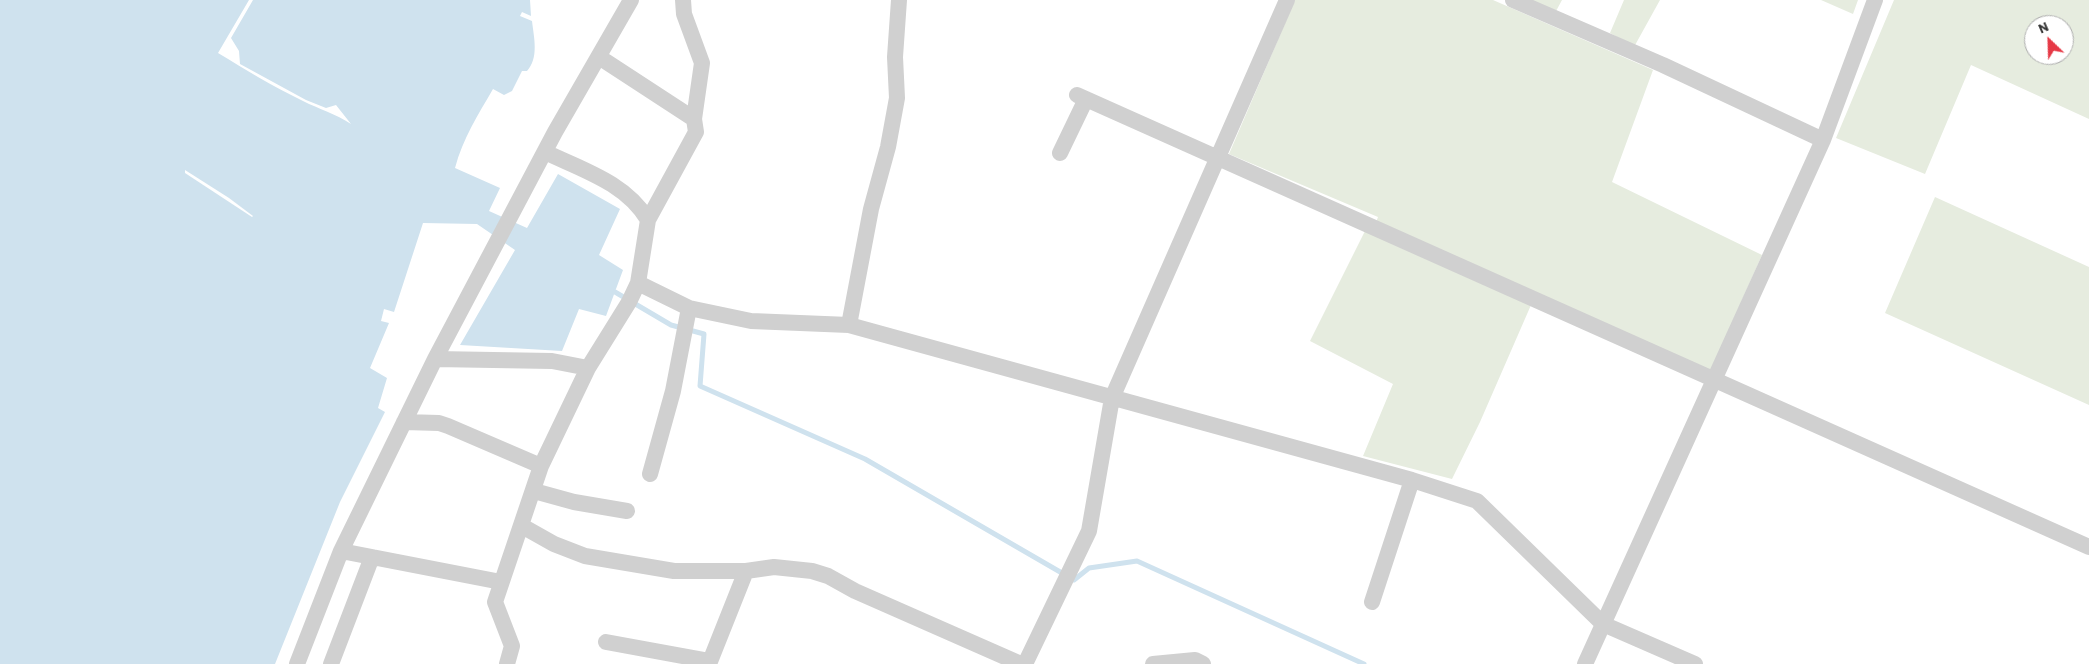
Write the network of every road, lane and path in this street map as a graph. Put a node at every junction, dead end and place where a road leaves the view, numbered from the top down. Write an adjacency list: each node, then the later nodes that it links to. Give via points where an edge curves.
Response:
1 (631, 0): 7 (street)
2 (683, 0): 8 (street, via 686,23 702,63)
3 (900, 0): 16 (street, via 895,57 897,98)
4 (1287, 0): 12 (street)
5 (1513, 0): 9 (street)
6 (1874, 0): 9 (street)
7 (599, 57): 8 (street); 10 (street)
8 (694, 119): 13 (street, via 696,132)
9 (1823, 140): 19 (street)
10 (545, 152): 13 (street, via 624,191 639,205); 17 (street)
11 (1060, 153): 12 (street, via 1082,97)
12 (1218, 159): 19 (street); 20 (street)
13 (648, 220): 14 (street)
14 (638, 283): 15 (street); 18 (street, via 630,302)
15 (689, 308): 16 (street, via 751,321); 23 (street, via 673,391)
16 (849, 324): 20 (street)
17 (435, 360): 18 (street, via 552,361); 21 (street)
18 (588, 368): 22 (street)
19 (1713, 381): 28 (street); 34 (street)
20 (1112, 398): 24 (street); 40 (street, via 1089,531)
21 (404, 422): 22 (street, via 439,423); 29 (street)
22 (541, 466): 25 (street)
23 (650, 474)
24 (1412, 480): 33 (street); 34 (street, via 1477,501)
25 (534, 491): 26 (street); 27 (street)
26 (627, 511)
27 (522, 526): 31 (street, via 585,556 674,571); 32 (street)
28 (2089, 547)
29 (341, 551): 30 (street); 37 (street)
30 (372, 556): 32 (street); 38 (street)
31 (746, 571): 36 (street); 40 (street, via 774,567 828,576 855,591)
32 (501, 582): 39 (street, via 495,602 512,646)
33 (1372, 602)
34 (1604, 624): 43 (street); 44 (street)
35 (606, 642): 36 (street)
36 (710, 662)
37 (297, 664)
38 (331, 664)
39 (507, 664)
40 (1023, 664)
41 (1153, 664): 42 (street, via 1195,660)
42 (1203, 664)
43 (1585, 664)
44 (1695, 664)

